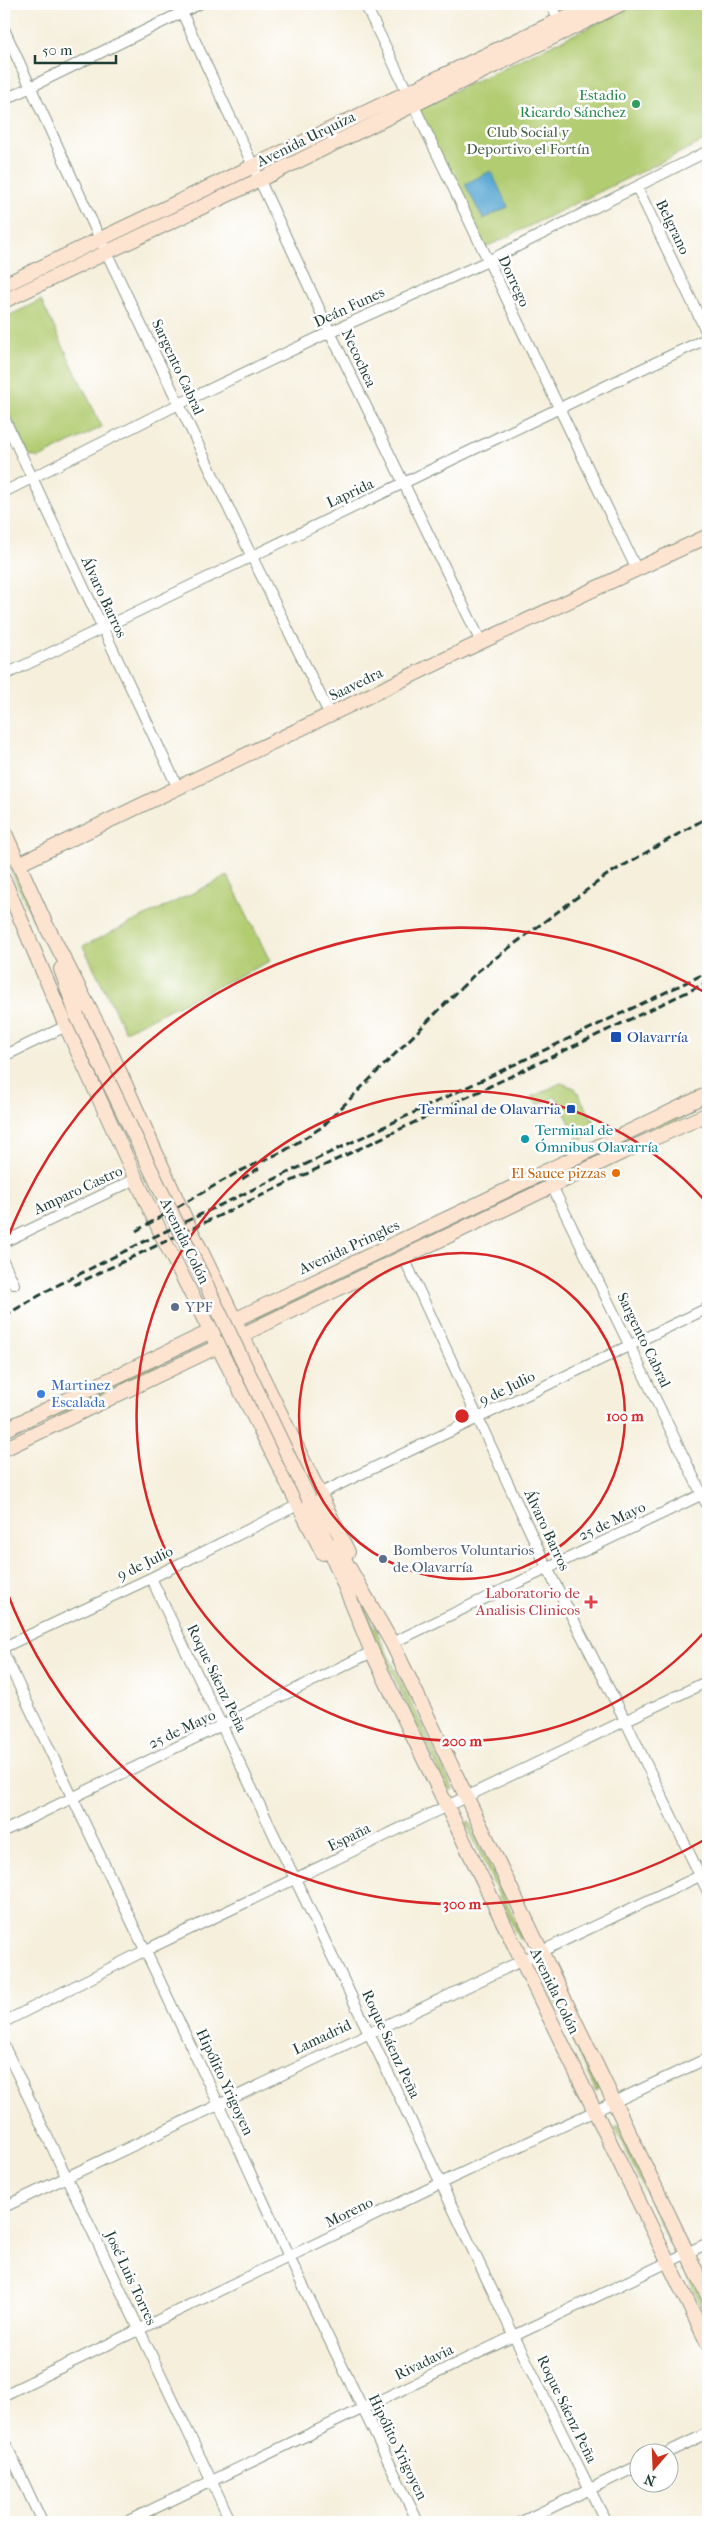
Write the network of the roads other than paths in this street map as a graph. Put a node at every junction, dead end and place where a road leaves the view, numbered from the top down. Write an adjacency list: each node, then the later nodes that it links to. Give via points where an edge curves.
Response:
1 (199, 4): 6 (street)
2 (365, 4): 10 (street, Dorrego)
3 (551, 4): 7 (street)
4 (593, 4): 7 (main road, Avenida Urquiza)
5 (621, 4): 7 (main road, Avenida Urquiza)
6 (180, 8): 9 (street); 13 (street, Necochea)
7 (562, 26): 10 (main road, Avenida Urquiza)
8 (4, 29): 9 (street, Sargento Cabral)
9 (32, 86): 11 (street); 16 (street, Sargento Cabral)
10 (410, 99): 13 (main road, Avenida Urquiza); 14 (main road, Avenida Urquiza); 18 (street, Dorrego)
11 (4, 100)
12 (708, 152): 15 (street, Deán Funes)
13 (253, 167): 14 (street, Necochea); 16 (main road, Avenida Urquiza)
14 (260, 180): 17 (main road, Avenida Urquiza); 21 (street, Necochea)
15 (637, 187): 18 (street, Deán Funes); 22 (street, Belgrano)
16 (100, 239): 17 (street, Sargento Cabral); 19 (main road, Avenida Urquiza)
17 (106, 252): 20 (main road, Avenida Urquiza); 23 (street, Sargento Cabral)
18 (488, 260): 21 (street, Deán Funes); 24 (street, Dorrego)
19 (4, 285)
20 (4, 301)
21 (330, 332): 23 (street, Deán Funes); 27 (street, Necochea)
22 (708, 337): 24 (street, Laprida)
23 (179, 404): 26 (street, Deán Funes); 30 (street, Sargento Cabral)
24 (558, 408): 27 (street, Laprida); 31 (street, Dorrego)
25 (4, 418): 26 (street, Álvaro Barros)
26 (33, 478): 28 (street, Deán Funes); 32 (street, Álvaro Barros)
27 (403, 485): 30 (street, Laprida); 33 (street, Necochea)
28 (4, 492)
29 (708, 536): 31 (main road, Saavedra)
30 (250, 555): 32 (street, Laprida); 35 (street, Sargento Cabral)
31 (637, 570): 33 (main road, Saavedra)
32 (102, 629): 34 (street, Laprida); 36 (street, Álvaro Barros)
33 (481, 642): 35 (main road, Saavedra)
34 (4, 675)
35 (330, 714): 36 (main road, Saavedra)
36 (178, 788): 38 (main road, Saavedra)
37 (4, 831): 38 (main road, Avenida Colón)
38 (18, 864): 41 (main road, Avenida Colón)
39 (4, 880): 40 (main road, Avenida Colón)
40 (21, 919): 42 (main road, Avenida Colón); 43 (main road, Avenida Colón)
41 (48, 928): 42 (main road, Avenida Colón); 54 (main road, Avenida Colón, via 105,1039 179,1205)
42 (76, 1016): 63 (main road, Avenida Colón, bridge)
43 (66, 1026): 44 (street); 47 (main road, Avenida Colón)
44 (4, 1056)
45 (705, 1096): 46 (street); 54 (main road, Avenida Pringles)
46 (708, 1114): 48 (main road)
47 (138, 1178): 49 (street, Amparo Castro); 55 (main road, Avenida Colón, via 165,1242)
48 (552, 1186): 50 (main road); 57 (street, Sargento Cabral)
49 (4, 1242)
50 (404, 1258): 56 (main road); 59 (street, Álvaro Barros)
51 (4, 1263): 52 (street)
52 (14, 1284)
53 (708, 1308): 57 (street, 9 de Julio)
54 (235, 1319): 55 (main road, Avenida Pringles); 56 (main road, Avenida Colón)
55 (211, 1331): 58 (main road, Avenida Colón); 60 (main road, Avenida Pringles)
56 (242, 1334): 58 (main road); 63 (main road, Avenida Colón)
57 (629, 1344): 59 (street, 9 de Julio); 62 (street, Sargento Cabral)
58 (218, 1346): 61 (main road); 63 (main road, Avenida Colón)
59 (479, 1418): 63 (street, 9 de Julio); 65 (street, Álvaro Barros)
60 (4, 1430)
61 (4, 1449)
62 (705, 1493): 64 (street, Sargento Cabral); 65 (street, 25 de Mayo)
63 (309, 1499): 66 (street, 9 de Julio); 67 (main road, Avenida Colón); 69 (main road, Avenida Colón)
64 (708, 1507)
65 (548, 1568): 67 (street, 25 de Mayo); 72 (street, Álvaro Barros)
66 (151, 1578): 68 (street, 9 de Julio); 73 (street, Roque Sáenz Peña)
67 (392, 1643): 75 (main road, Avenida Colón)
68 (4, 1647)
69 (372, 1652): 73 (street, 25 de Mayo); 76 (main road, Avenida Colón)
70 (4, 1654): 74 (street, Hipólito Yrigoyen)
71 (708, 1681): 72 (street, España)
72 (626, 1722): 75 (street, España); 78 (street, Álvaro Barros)
73 (223, 1726): 74 (street, 25 de Mayo); 79 (street, Roque Sáenz Peña)
74 (73, 1797): 77 (street, 25 de Mayo); 81 (street, Hipólito Yrigoyen)
75 (468, 1797): 76 (street, España); 82 (main road, Avenida Colón)
76 (446, 1806): 79 (street, España); 83 (main road, Avenida Colón)
77 (4, 1831)
78 (704, 1874): 80 (street, Álvaro Barros); 82 (street, Lamadrid)
79 (297, 1879): 81 (street, España); 85 (street, Roque Sáenz Peña)
80 (708, 1892)
81 (146, 1950): 84 (street, España); 89 (street, Hipólito Yrigoyen)
82 (542, 1950): 83 (street, Lamadrid); 88 (main road, Avenida Colón)
83 (522, 1961): 85 (street, Lamadrid); 90 (main road, Avenida Colón)
84 (4, 2022)
85 (369, 2032): 89 (street, Lamadrid); 92 (street, Roque Sáenz Peña)
86 (4, 2046): 91 (street, José Luis Torres)
87 (708, 2058): 88 (street, Moreno)
88 (617, 2102): 90 (street, Moreno); 95 (main road, Avenida Colón)
89 (218, 2103): 91 (street, Lamadrid); 96 (street, Hipólito Yrigoyen)
90 (596, 2111): 92 (street, Moreno); 97 (main road, Avenida Colón)
91 (67, 2176): 93 (street, Lamadrid); 99 (street, José Luis Torres)
92 (441, 2183): 96 (street, Moreno); 100 (street, Roque Sáenz Peña)
93 (4, 2206)
94 (708, 2242): 95 (street, Rivadavia)
95 (687, 2253): 97 (street, Rivadavia); 98 (main road, Avenida Colón)
96 (289, 2257): 99 (street, Moreno); 103 (street, Hipólito Yrigoyen)
97 (668, 2262): 100 (street, Rivadavia); 101 (main road, Avenida Colón)
98 (708, 2296)
99 (138, 2330): 102 (street, Moreno); 108 (street, José Luis Torres)
100 (514, 2336): 103 (street, Rivadavia); 109 (street, Roque Sáenz Peña)
101 (708, 2344)
102 (4, 2395)
103 (363, 2408): 108 (street, Rivadavia); 113 (street, Hipólito Yrigoyen)
104 (708, 2433): 106 (street)
105 (4, 2440): 110 (street)
106 (680, 2446)
107 (630, 2470): 109 (street)
108 (211, 2480): 111 (street, Rivadavia); 112 (street, José Luis Torres)
109 (590, 2489): 114 (street); 115 (street, Roque Sáenz Peña)
110 (42, 2522)
111 (126, 2522)
112 (231, 2522)
113 (418, 2522)
114 (521, 2522)
115 (606, 2522)

